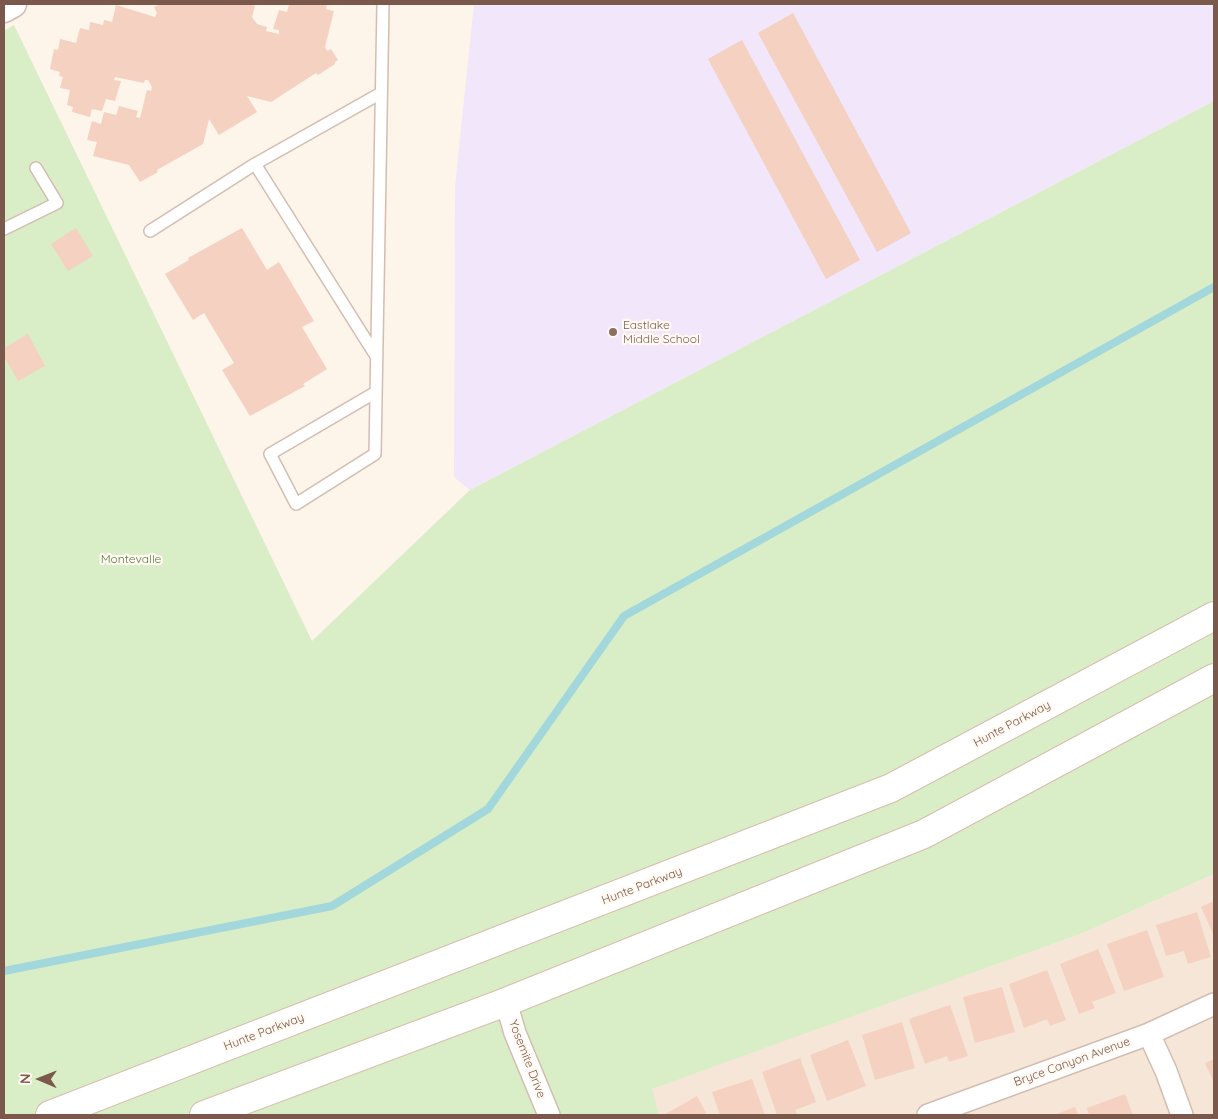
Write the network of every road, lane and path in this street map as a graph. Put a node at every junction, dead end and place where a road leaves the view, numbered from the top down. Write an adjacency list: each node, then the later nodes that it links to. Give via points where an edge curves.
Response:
1 (13, 4): 3 (street)
2 (382, 4): 4 (lane)
3 (4, 9)
4 (381, 93): 5 (lane); 9 (lane)
5 (255, 164): 8 (lane); 9 (lane)
6 (36, 168): 7 (lane, via 57,203)
7 (4, 229)
8 (150, 232)
9 (376, 356): 10 (lane)
10 (376, 392): 10 (lane, via 374,454 296,504 270,454)
11 (1214, 616): 16 (main road, Hunte Parkway, via 892,788)
12 (1214, 678): 13 (main road, via 924,834)
13 (506, 1002): 17 (main road); 18 (street, Yosemite Drive, via 515,1033)
14 (1214, 1004): 15 (street, Bryce Canyon Avenue)
15 (1149, 1034): 19 (street, Bryce Canyon Avenue); 20 (street)
16 (50, 1115)
17 (204, 1115)
18 (549, 1115)
19 (928, 1115)
20 (1182, 1115)

